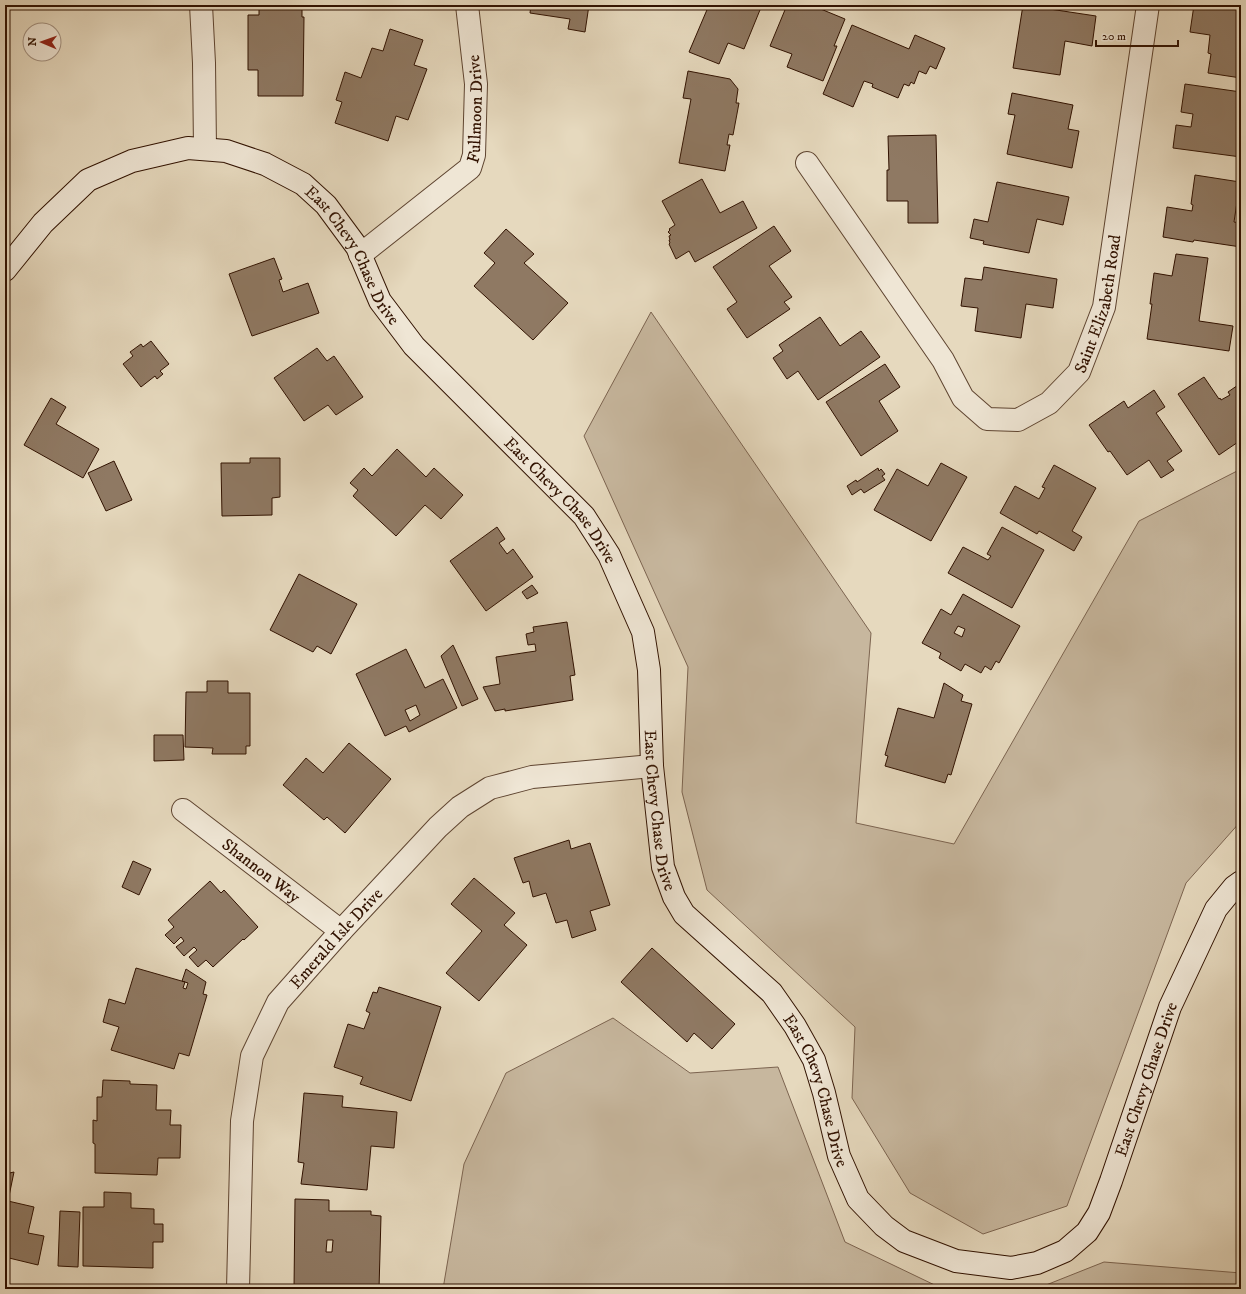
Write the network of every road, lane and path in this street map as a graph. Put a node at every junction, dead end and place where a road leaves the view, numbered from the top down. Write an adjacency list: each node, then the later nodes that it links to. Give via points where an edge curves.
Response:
1 (201, 5): 4 (street)
2 (466, 5): 6 (street, Fullmoon Drive, via 476,84 474,155 470,168)
3 (1148, 5): 5 (street, Saint Elizabeth Road, via 1104,308 1079,372 1049,403 1018,420 987,419 963,398 943,360)
4 (204, 149): 6 (street, East Chevy Chase Drive, via 226,151 265,164 303,184 326,205 357,247); 7 (street, East Chevy Chase Drive, via 188,148 132,162 88,180 43,223)
5 (807, 163)
6 (360, 255): 8 (street, East Chevy Chase Drive, via 380,301 414,346 584,516 609,555 643,632 648,670)
7 (5, 270)
8 (652, 766): 10 (street, East Chevy Chase Drive, via 662,867 674,897 684,914 772,993 794,1026 814,1060 840,1156 858,1199 884,1226 904,1241 956,1261 1011,1268 1037,1263 1066,1251 1087,1232 1099,1213 1112,1181 1170,1007 1216,910); 11 (street, Emerald Isle Drive, via 532,777 490,788 460,807 438,827)
9 (183, 810): 11 (street, Shannon Way)
10 (1241, 882)
11 (341, 931): 12 (street, Emerald Isle Drive, via 278,1002 252,1056 242,1122)
12 (238, 1289)

